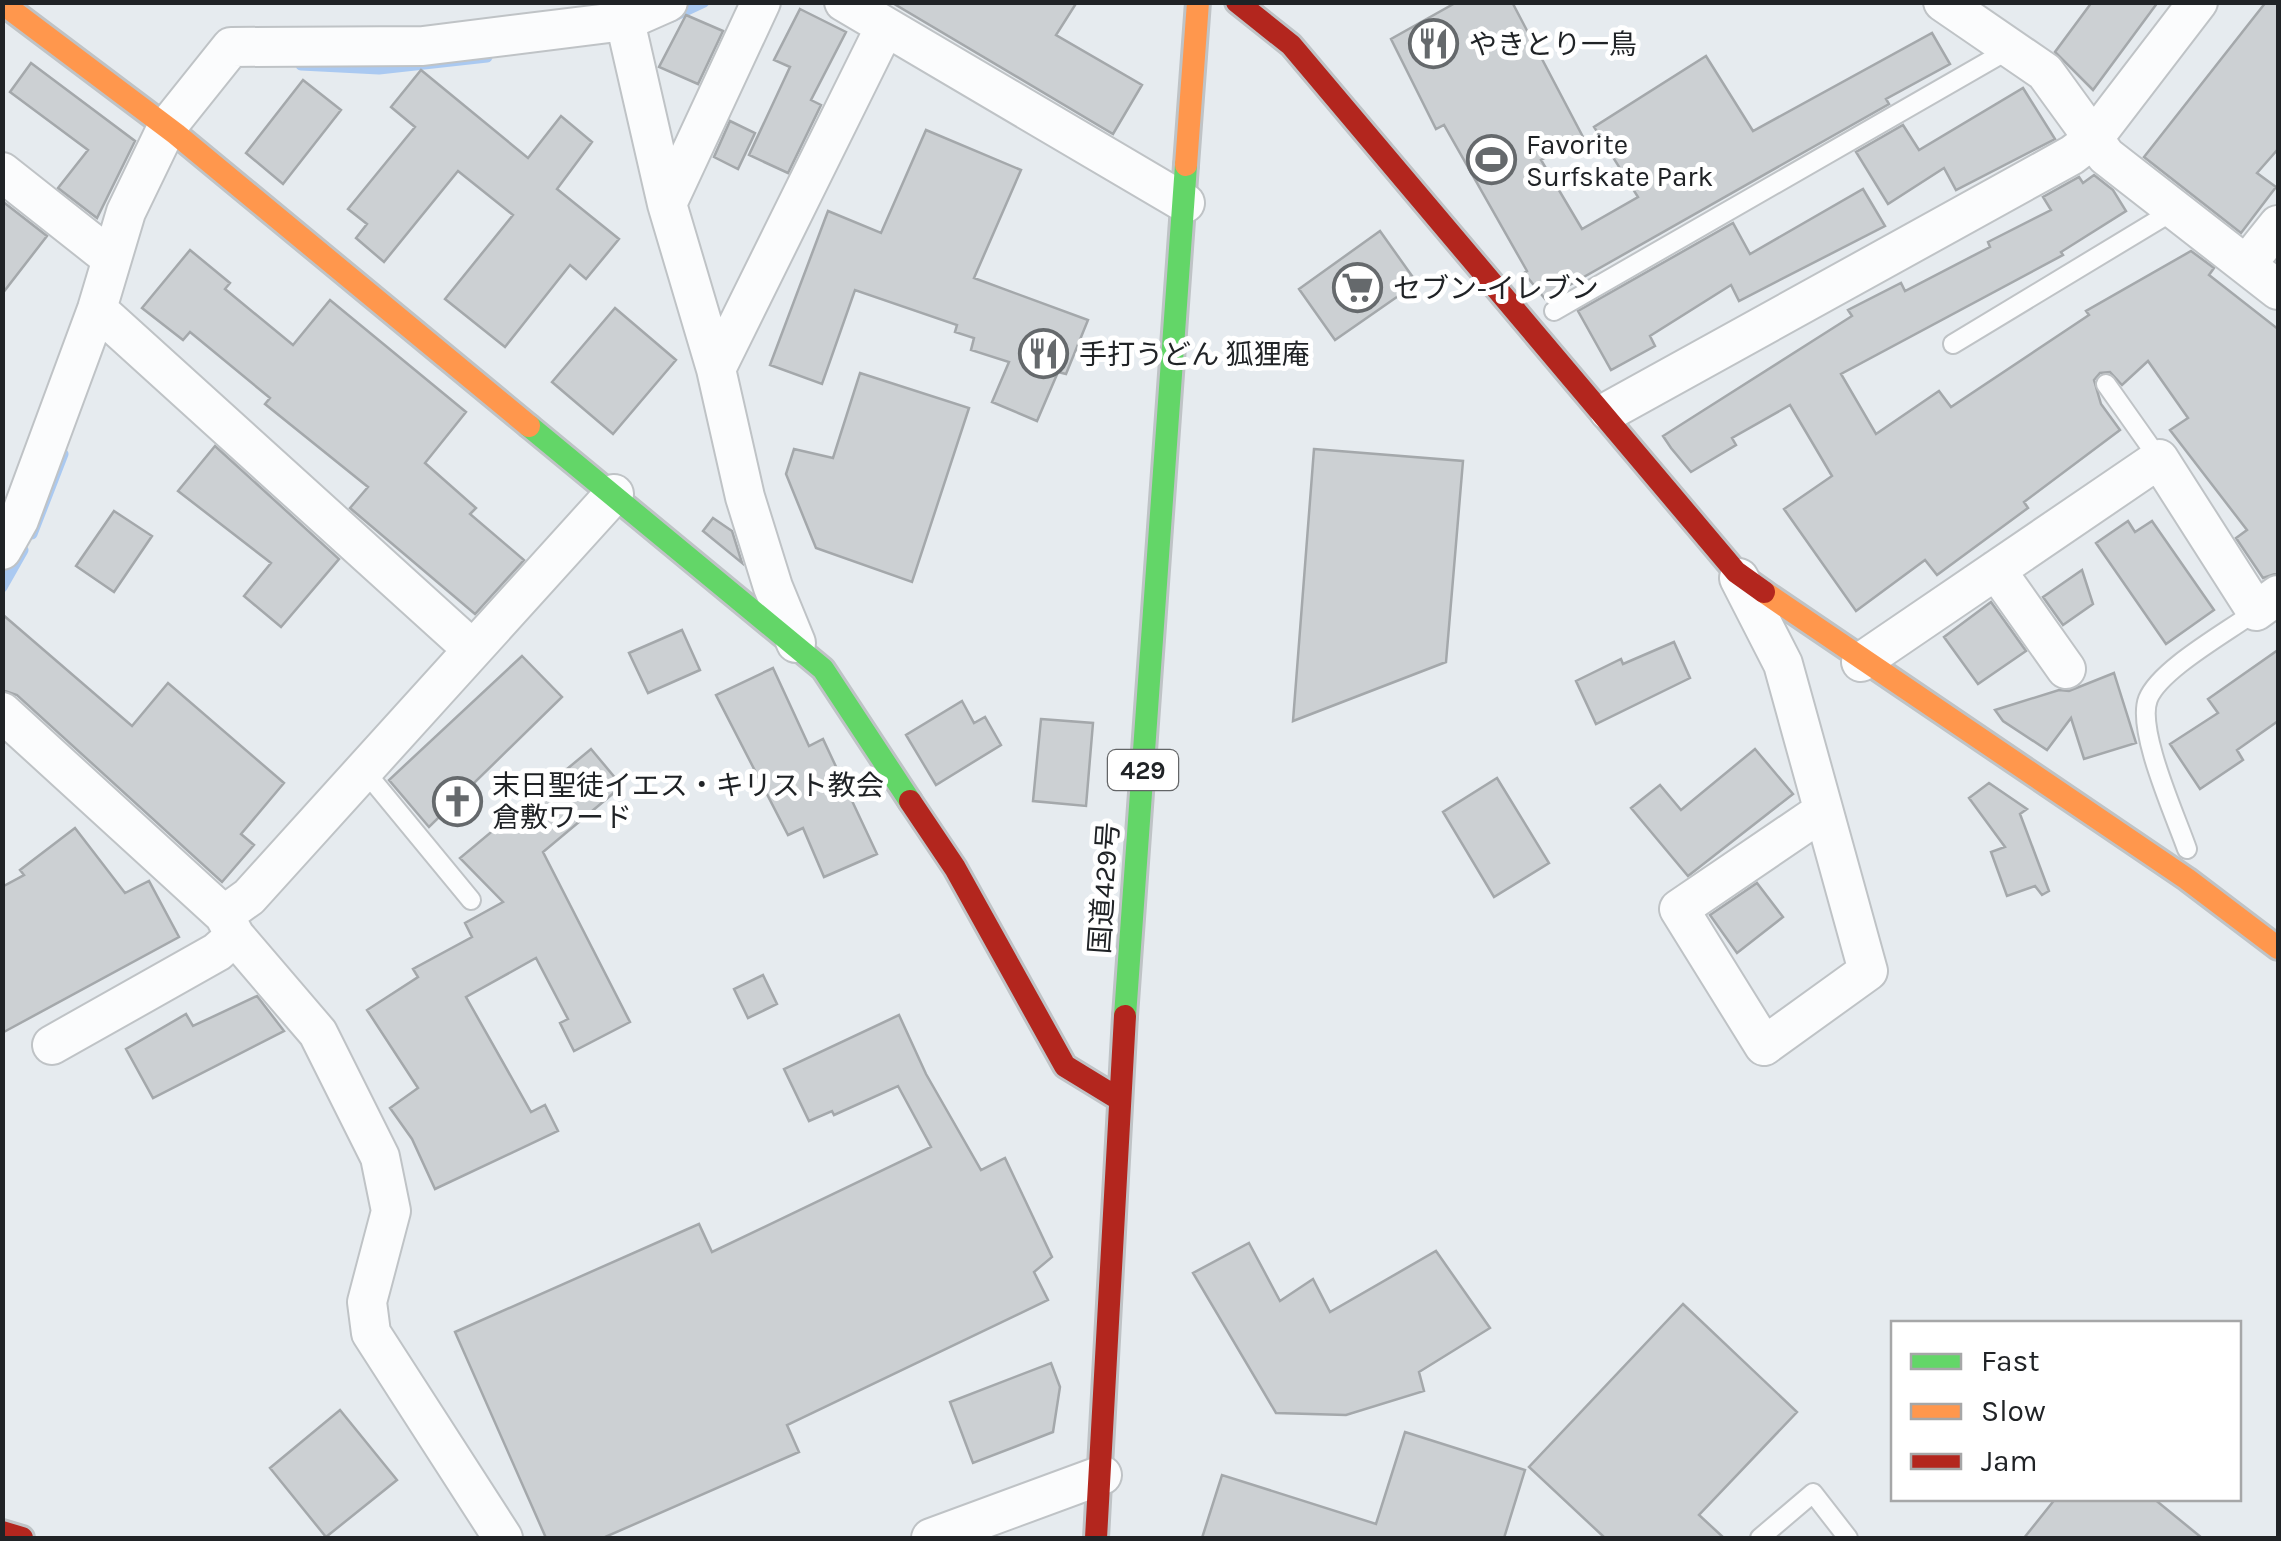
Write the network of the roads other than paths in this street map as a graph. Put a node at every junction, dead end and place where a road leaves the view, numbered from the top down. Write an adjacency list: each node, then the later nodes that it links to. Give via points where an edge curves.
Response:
1 (761, 2): 15 (street)
2 (844, 2): 9 (street)
3 (1198, 2): 14 (main road, 国道429号 / 429)
4 (1236, 2): 26 (main road, via 1291,45)
5 (1943, 2): 10 (street)
6 (2198, 2): 12 (street)
7 (2, 4): 11 (main road)
8 (644, 10): 11 (street, via 423,46 230,47); 15 (street)
9 (886, 27): 14 (street); 24 (street)
10 (2010, 48): 12 (street, via 2045,72); 21 (lane)
11 (176, 134): 18 (street, via 126,212); 28 (main road)
12 (2093, 139): 16 (street); 26 (street)
13 (2, 172): 18 (street)
14 (1185, 203): 45 (main road, 国道429号 / 429)
15 (667, 204): 24 (street)
16 (2173, 210): 19 (street); 23 (lane)
17 (2278, 225): 19 (street)
18 (112, 259): 22 (street)
19 (2246, 265): 20 (street)
20 (2278, 290)
21 (1554, 312)
22 (106, 317): 29 (street); 33 (street)
23 (1953, 344)
24 (716, 370): 34 (street, via 746,497)
25 (2106, 384): 27 (lane)
26 (1611, 410): 31 (main road)
27 (2159, 459): 30 (street); 32 (street)
28 (614, 494): 33 (street); 34 (main road)
29 (2, 550)
30 (1996, 570): 35 (street); 36 (street)
31 (1736, 572): 35 (main road); 39 (street, via 1782,664)
32 (2267, 603): 40 (lane, via 2159,681 2146,702 2146,728)
33 (471, 648): 38 (street)
34 (799, 649): 45 (main road, via 824,669 955,868 1066,1066)
35 (1871, 655): 43 (main road)
36 (2066, 670)
37 (2, 712): 42 (street)
38 (363, 769): 41 (lane); 42 (street)
39 (1823, 810): 39 (street, via 1868,971 1764,1046 1679,909)
40 (2188, 849)
41 (470, 900)
42 (229, 926): 44 (street, via 217,952); 49 (street, via 318,1033 380,1157 391,1211 368,1302 371,1333)
43 (2278, 948)
44 (52, 1045)
45 (1118, 1100): 46 (main road, 国道429号 / 429)
46 (1102, 1475): 50 (street); 51 (main road, 国道429号 / 429)
47 (2, 1532): 48 (main road)
48 (22, 1538)
49 (503, 1538)
50 (931, 1538)
51 (1096, 1538)
52 (1760, 1538): 53 (lane, via 1813,1493)
53 (1848, 1538)

